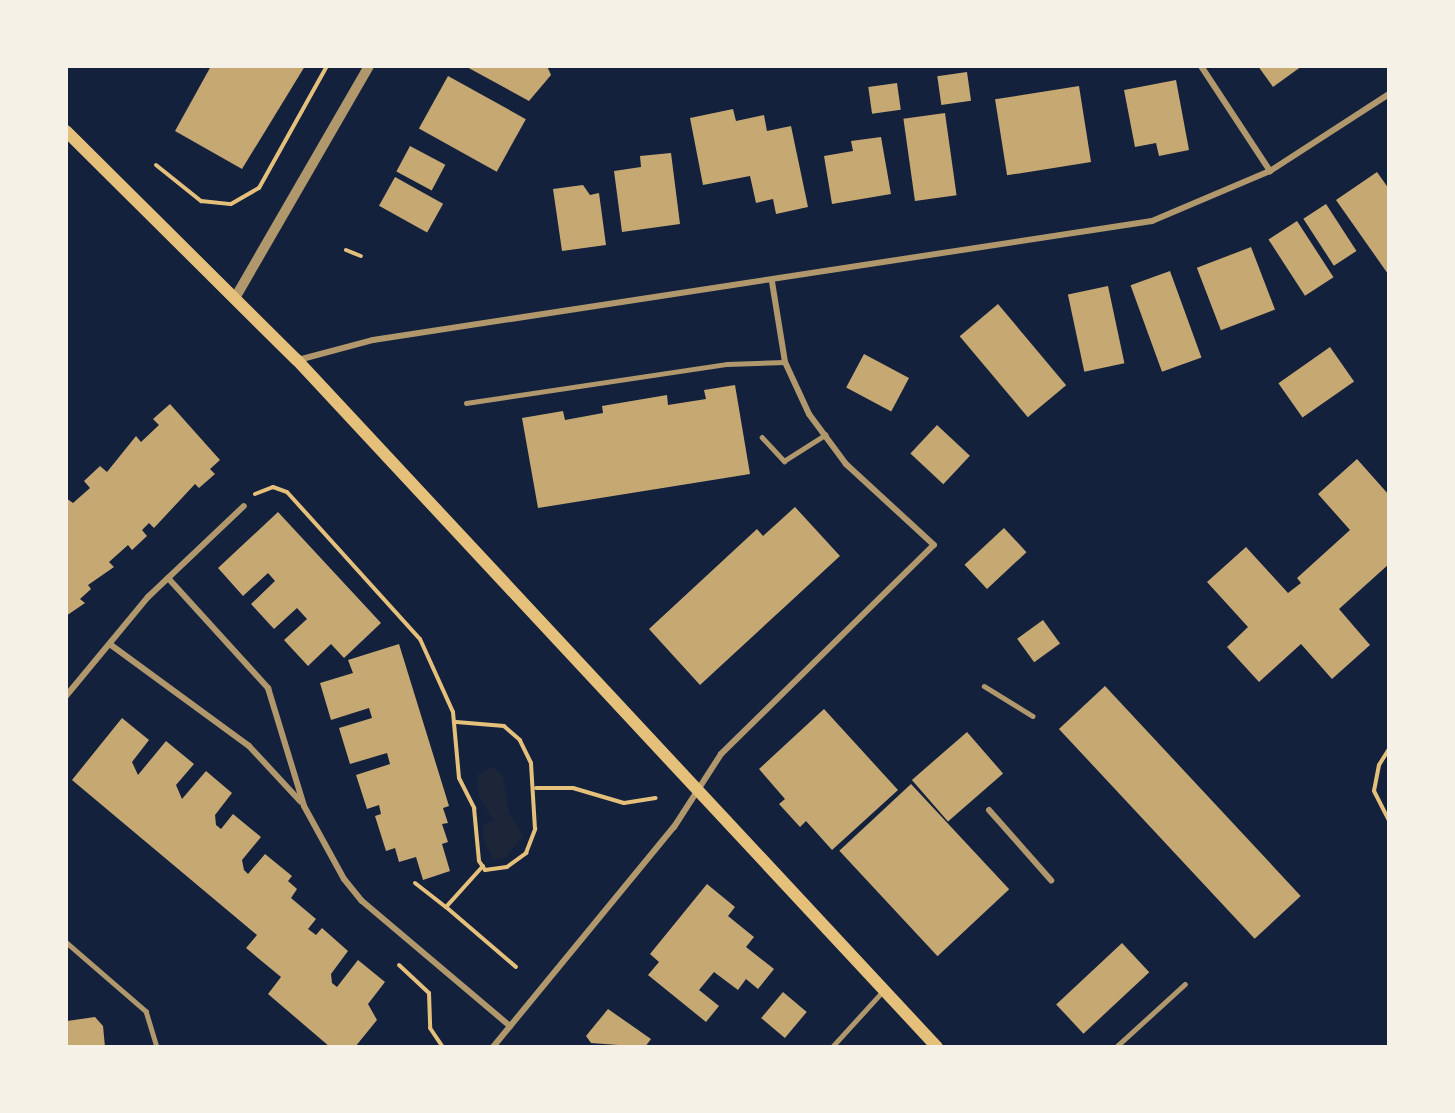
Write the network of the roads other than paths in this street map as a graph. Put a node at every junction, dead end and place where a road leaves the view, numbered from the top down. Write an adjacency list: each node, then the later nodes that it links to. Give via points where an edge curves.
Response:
1 (369, 66): 7 (street)
2 (1201, 66): 5 (street)
3 (1389, 94): 5 (street)
4 (66, 131): 7 (main road)
5 (1270, 171): 6 (street, via 1152,221)
6 (772, 282): 8 (street, via 373,340); 9 (street)
7 (235, 298): 8 (main road)
8 (297, 360): 19 (main road)
9 (785, 362): 10 (lane, via 727,364); 11 (street)
10 (466, 403)
11 (825, 435): 12 (lane, via 784,461); 19 (street, via 846,464 934,545 721,754)
12 (762, 437)
13 (244, 506): 14 (street)
14 (168, 578): 15 (street); 20 (street, via 268,688)
15 (111, 645): 17 (street); 20 (street, via 249,746 279,772)
16 (984, 686): 18 (lane)
17 (66, 696)
18 (1033, 716)
19 (698, 788): 25 (main road); 26 (street, via 674,827)
20 (304, 806): 26 (street, via 329,856 362,900)
21 (989, 810): 22 (street)
22 (1051, 880)
23 (66, 942): 27 (lane, via 146,1011)
24 (1185, 984): 31 (lane)
25 (884, 990): 29 (lane); 30 (main road)
26 (510, 1026): 28 (street)
27 (157, 1047)
28 (493, 1047)
29 (832, 1047)
30 (937, 1047)
31 (1116, 1047)

